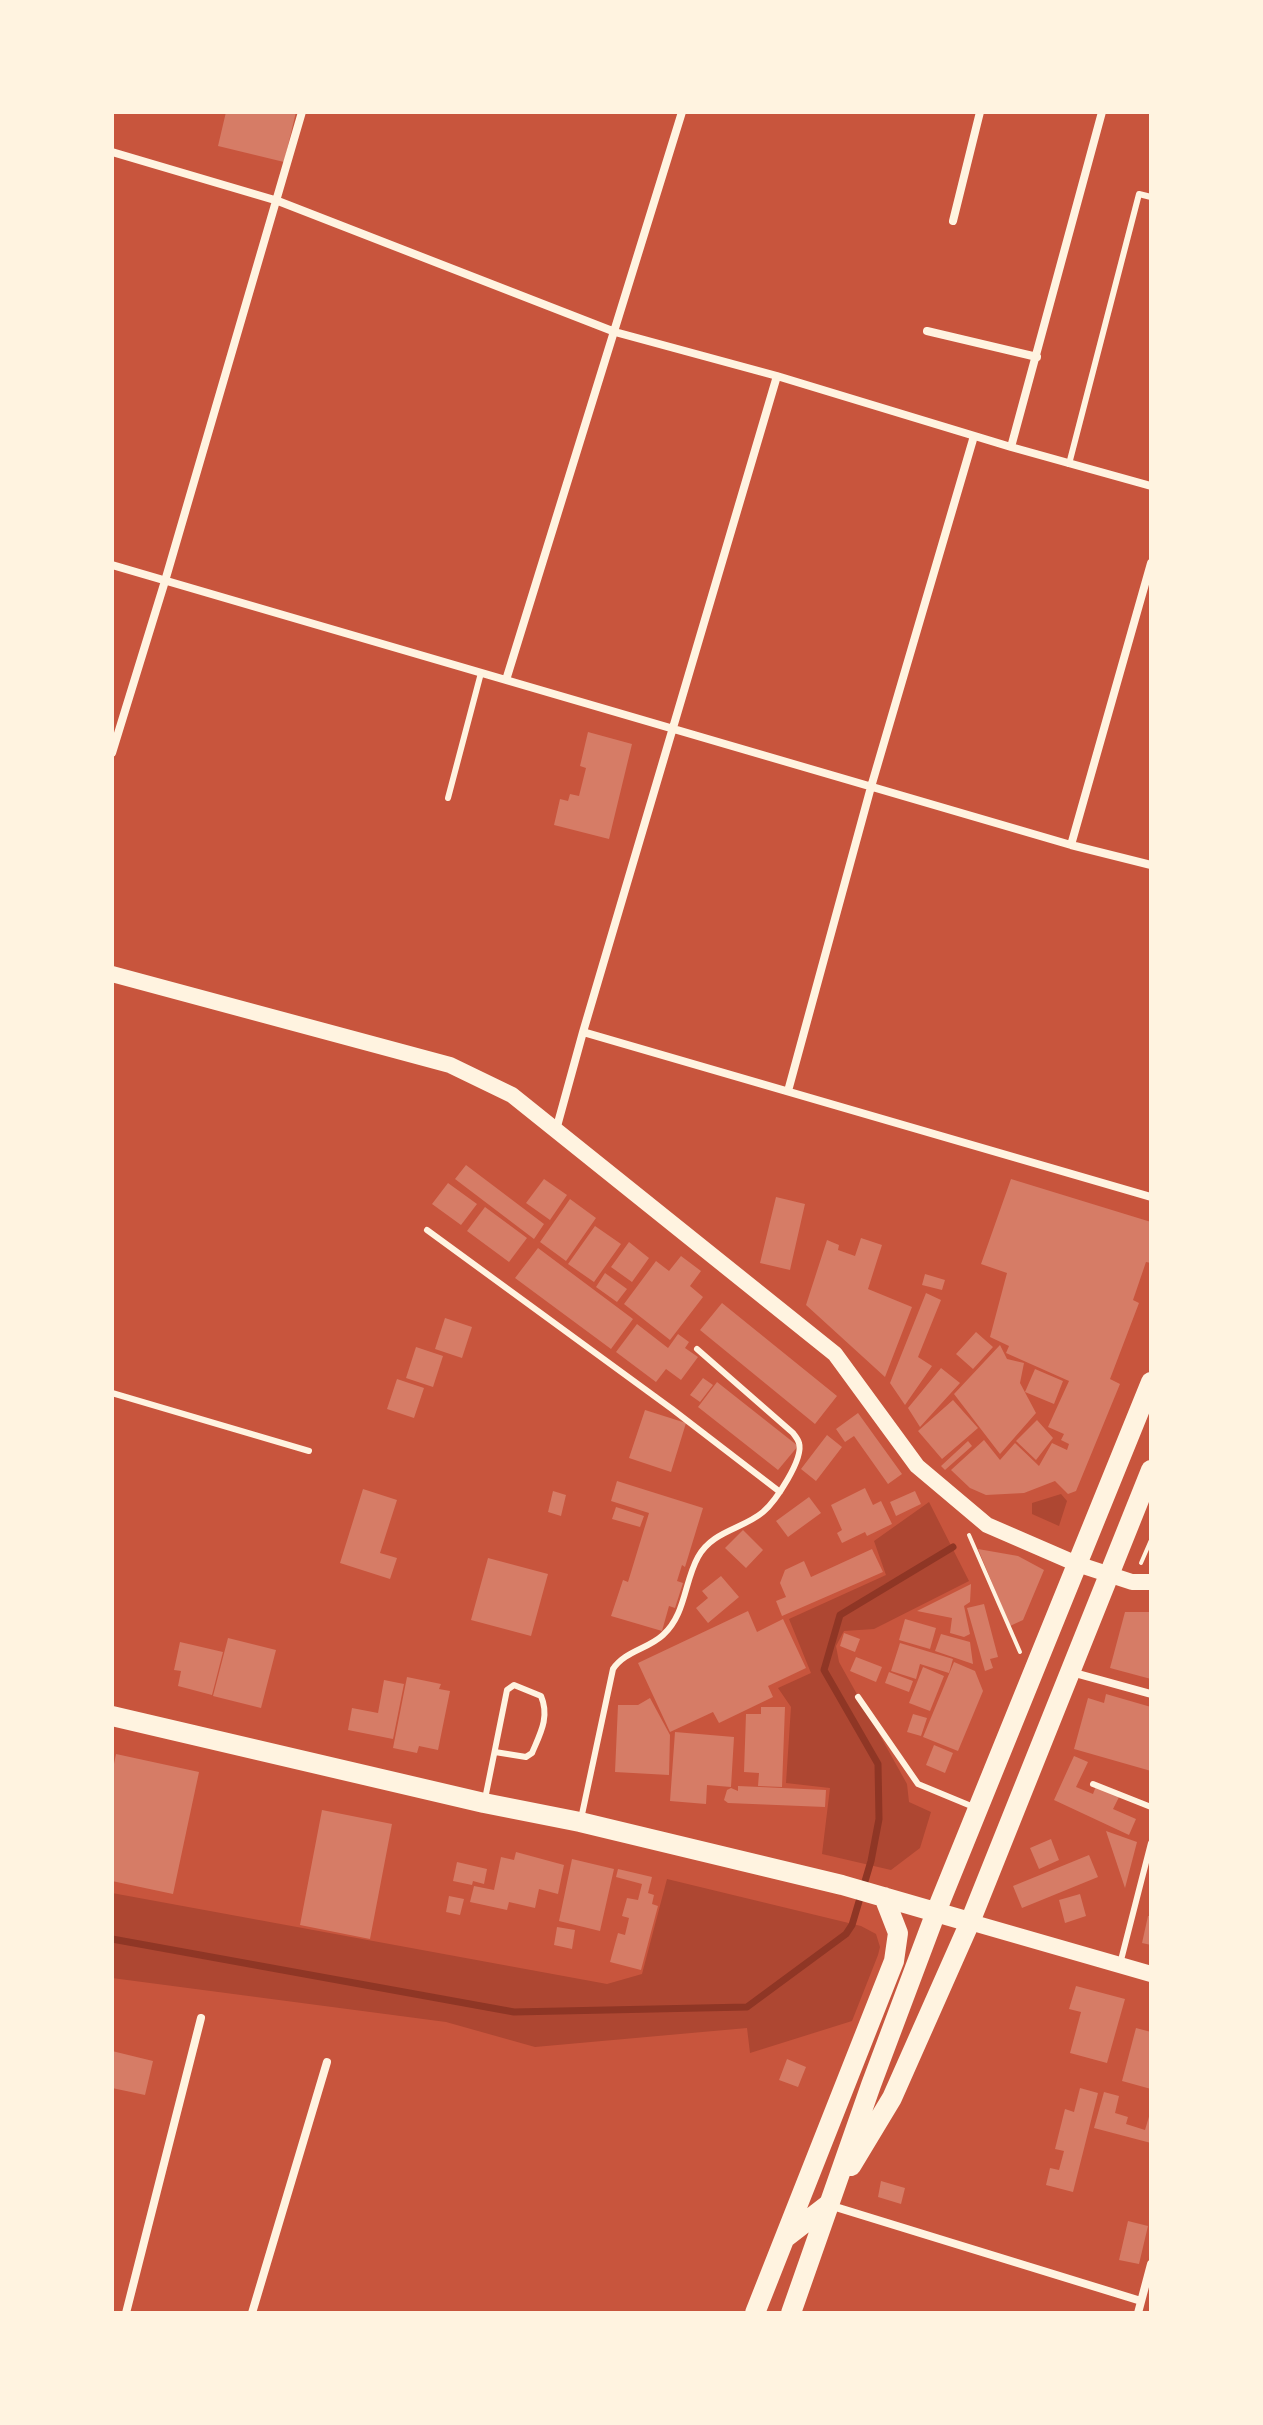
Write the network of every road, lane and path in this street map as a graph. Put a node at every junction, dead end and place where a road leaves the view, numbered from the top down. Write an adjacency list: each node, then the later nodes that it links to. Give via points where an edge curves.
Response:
1 (302, 112): 7 (street)
2 (682, 112): 10 (street)
3 (980, 112): 8 (street)
4 (1102, 112): 11 (street)
5 (112, 152): 7 (street)
6 (1151, 197): 15 (lane, via 1139,194)
7 (278, 201): 10 (street); 19 (street)
8 (953, 221)
9 (927, 331): 11 (street)
10 (615, 332): 12 (street); 21 (street)
11 (1037, 357): 14 (street)
12 (777, 376): 13 (street); 22 (street)
13 (974, 436): 14 (street); 24 (street)
14 (1011, 447): 15 (street)
15 (1069, 464): 16 (street)
16 (1151, 486)
17 (1151, 563): 26 (street)
18 (112, 565): 19 (street)
19 (165, 581): 20 (street); 23 (street)
20 (481, 673): 21 (street); 25 (lane)
21 (506, 680): 22 (street)
22 (672, 728): 24 (street); 29 (street)
23 (112, 753)
24 (871, 787): 26 (street); 30 (street)
25 (448, 798)
26 (1071, 845): 27 (street)
27 (1151, 865)
28 (112, 974): 31 (main road, via 450,1065 512,1095)
29 (583, 1032): 30 (street); 31 (street)
30 (788, 1091): 32 (street)
31 (556, 1131): 40 (main road, via 835,1354 917,1466)
32 (1151, 1197)
33 (427, 1230): 39 (lane)
34 (697, 1349): 39 (lane, via 800,1444)
35 (1151, 1382): 41 (main road)
36 (112, 1393): 37 (lane)
37 (309, 1451)
38 (1151, 1470): 42 (main road)
39 (780, 1492): 54 (lane, via 762,1513 718,1536 698,1556 681,1609 663,1635 613,1669)
40 (954, 1500): 41 (main road, via 987,1525); 45 (path)
41 (1077, 1564): 42 (main road); 45 (main road)
42 (1109, 1574): 43 (main road); 44 (main road)
43 (1151, 1582)
44 (1070, 1672): 46 (street); 58 (main road)
45 (1031, 1677): 53 (main road)
46 (1151, 1694)
47 (858, 1697): 53 (lane, via 918,1784)
48 (112, 1716): 51 (main road)
49 (495, 1752): 49 (lane, via 507,1690 514,1685 541,1696 545,1720 532,1753 526,1757); 51 (lane)
50 (1093, 1784): 52 (lane)
51 (484, 1803): 54 (main road)
52 (1151, 1807)
53 (978, 1809): 57 (main road)
54 (580, 1822): 56 (main road)
55 (1151, 1843): 59 (lane)
56 (884, 1897): 57 (main road); 64 (main road, via 898,1933 894,1961)
57 (936, 1912): 58 (main road); 63 (main road)
58 (970, 1922): 59 (main road); 63 (main road, via 892,2098)
59 (1120, 1965): 60 (main road)
60 (1151, 1974)
61 (201, 2018): 67 (street)
62 (327, 2062): 68 (street)
63 (828, 2205): 64 (main road); 66 (street); 70 (main road)
64 (785, 2238): 69 (main road)
65 (1151, 2264): 66 (street)
66 (1141, 2301): 71 (street)
67 (126, 2313)
68 (252, 2313)
69 (755, 2313)
70 (791, 2313)
71 (1138, 2313)

